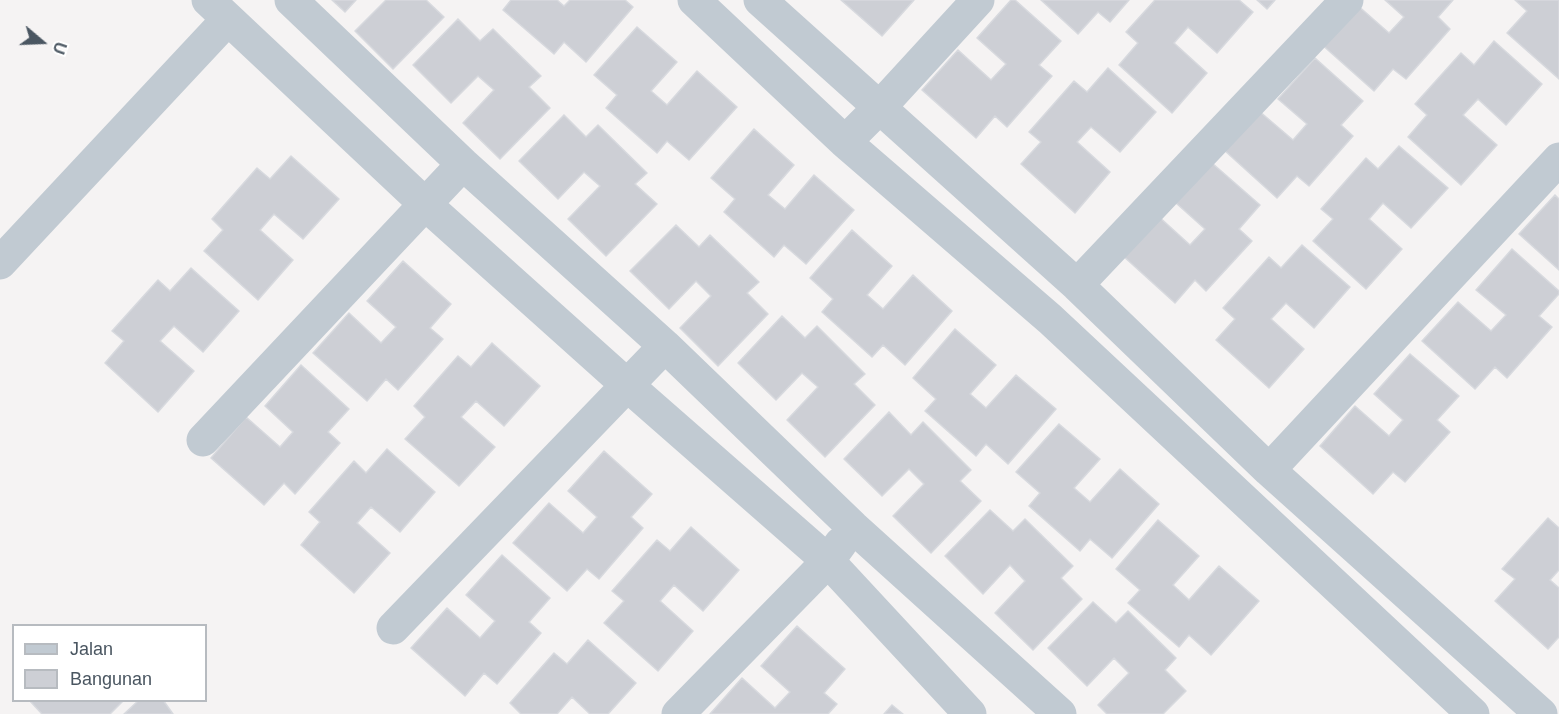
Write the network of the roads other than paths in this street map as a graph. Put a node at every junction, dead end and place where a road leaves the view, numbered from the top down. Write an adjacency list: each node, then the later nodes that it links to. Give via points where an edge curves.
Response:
1 (291, 0): 10 (street)
2 (694, 0): 8 (street)
3 (760, 0): 7 (street)
4 (978, 0): 7 (street)
5 (1347, 0): 13 (street)
6 (218, 10): 11 (street); 12 (street)
7 (879, 108): 8 (street); 13 (street)
8 (845, 142): 24 (street, via 1050,319)
9 (1559, 159): 17 (street)
10 (463, 164): 11 (street); 14 (street)
11 (425, 204): 15 (street); 16 (street)
12 (0, 263)
13 (1077, 285): 17 (street)
14 (665, 346): 15 (street); 18 (street)
15 (627, 385): 19 (street); 20 (street)
16 (203, 440)
17 (1269, 470): 25 (street)
18 (853, 527): 19 (street); 23 (street)
19 (828, 561): 21 (street); 22 (street)
20 (393, 628)
21 (678, 714)
22 (969, 714)
23 (1060, 714)
24 (1473, 714)
25 (1541, 714)

